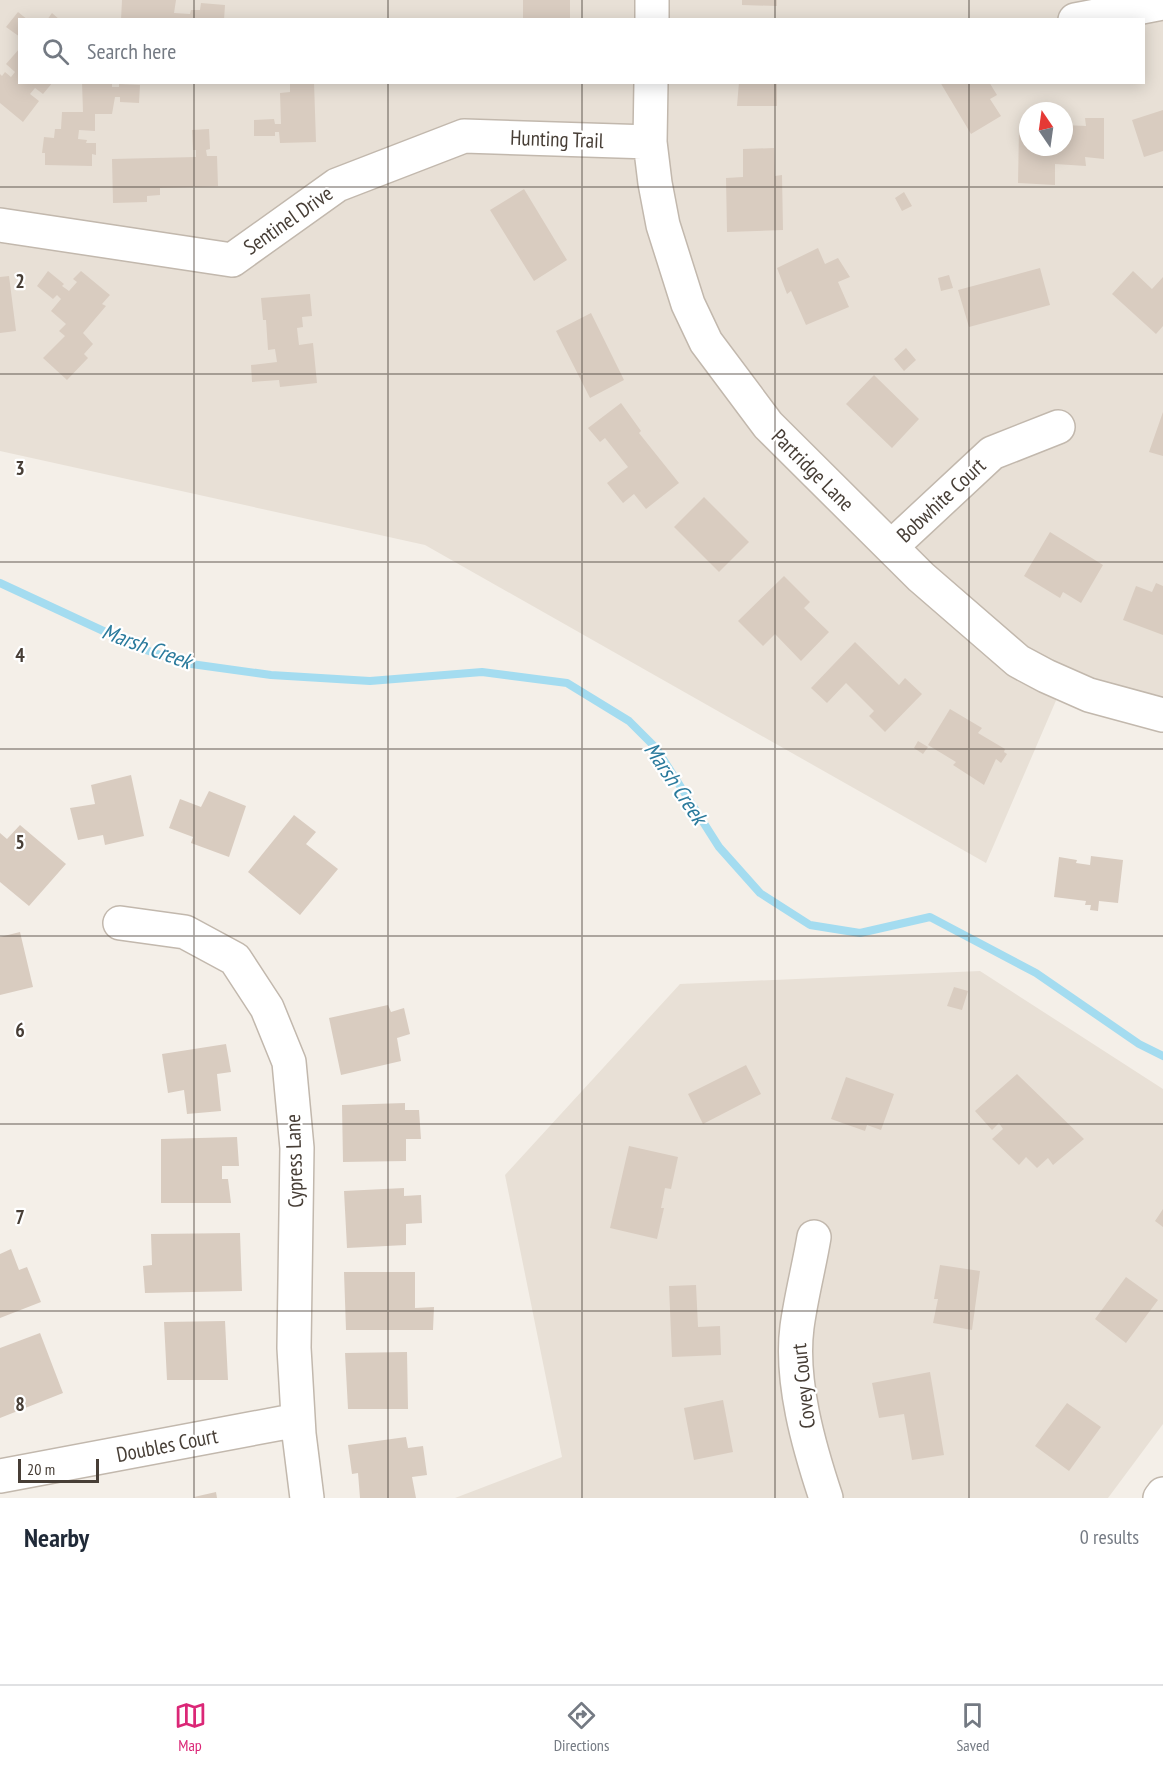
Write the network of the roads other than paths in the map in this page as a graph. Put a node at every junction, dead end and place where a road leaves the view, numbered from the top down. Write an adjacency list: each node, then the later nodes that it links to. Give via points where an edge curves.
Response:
1 (652, 0): 3 (street)
2 (1163, 3): 4 (street)
3 (652, 18)
4 (1085, 18)
5 (651, 84): 7 (street, Partridge Lane)
6 (464, 136): 7 (street, Hunting Trail); 8 (street, Sentinel Drive, via 337,185 232,260)
7 (650, 142): 10 (street, Partridge Lane, via 663,225 688,304 706,342 768,425)
8 (0, 225)
9 (1058, 428): 10 (street, Bobwhite Court, via 992,453)
10 (891, 547): 11 (street, Partridge Lane, via 1018,661 1089,695)
11 (1163, 715)
12 (120, 923): 14 (street, Cypress Lane, via 185,932 235,959 267,1008 289,1062 297,1148 294,1348)
13 (814, 1237): 18 (street, Covey Court, via 796,1349 808,1434)
14 (298, 1420): 15 (street, Doubles Court); 17 (street, Cypress Lane)
15 (0, 1476)
16 (1163, 1494): 19 (street)
17 (307, 1498)
18 (826, 1498)
19 (1160, 1498)

